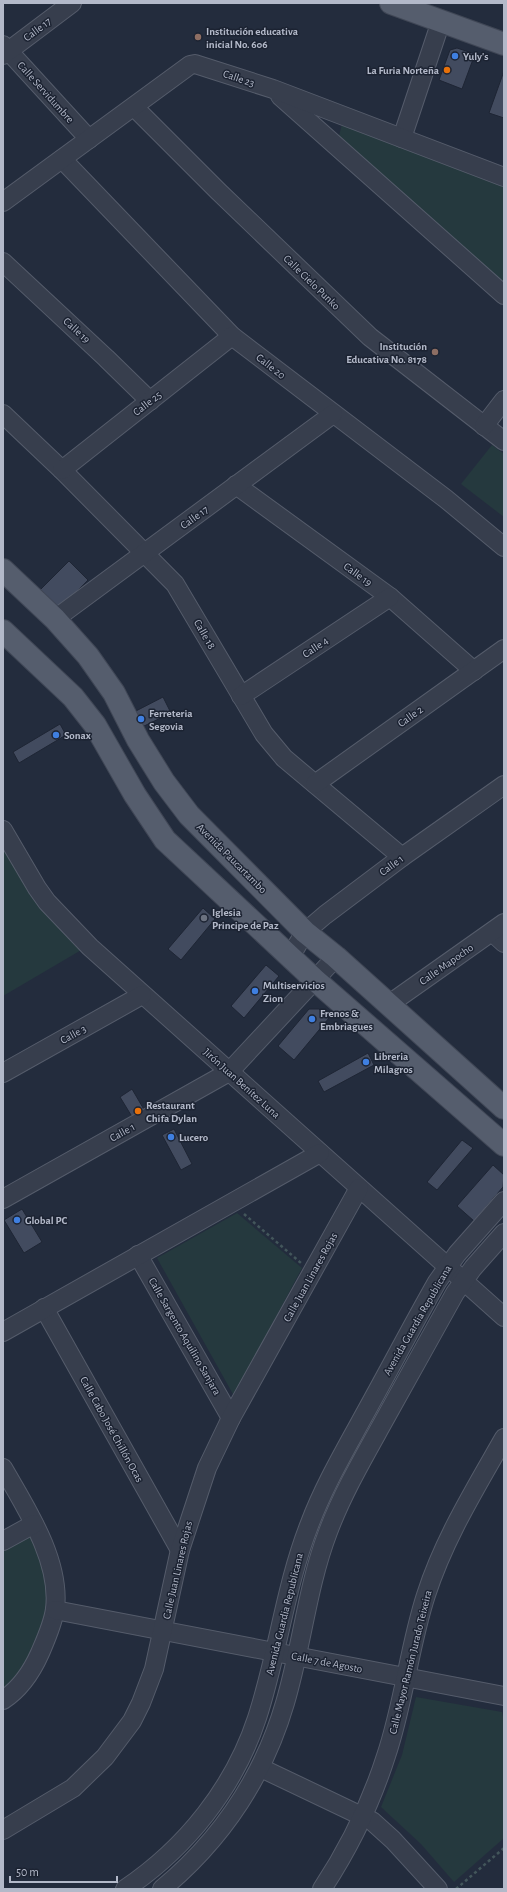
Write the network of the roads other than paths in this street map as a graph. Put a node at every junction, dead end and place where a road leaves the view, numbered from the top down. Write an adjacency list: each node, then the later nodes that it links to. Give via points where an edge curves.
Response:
1 (72, 3): 5 (street, Calle 17)
2 (390, 3): 3 (main road)
3 (441, 21): 4 (main road); 8 (street)
4 (504, 44)
5 (5, 50): 9 (street, Calle Servidumbre)
6 (273, 89): 7 (street, Calle 23, via 207,67 190,65); 8 (street, Calle 23); 14 (street)
7 (134, 107): 9 (street, Calle 23); 20 (street, Calle Cielo Punko, via 370,337)
8 (402, 138): 11 (street, Calle 23)
9 (89, 139): 10 (street, Calle 23)
10 (62, 159): 12 (street, Calle 23); 15 (street, Calle 20)
11 (504, 177)
12 (3, 202)
13 (3, 262): 17 (street, Calle 19)
14 (504, 295)
15 (232, 336): 17 (street, Calle 25); 19 (street, Calle 20)
16 (504, 400): 20 (street)
17 (150, 401): 22 (street, Calle 25)
18 (3, 414): 22 (street, Calle 18)
19 (333, 414): 23 (street, Calle 17); 24 (street, Calle 20, via 446,499)
20 (484, 426): 21 (street, Calle Cielo Punko)
21 (504, 441)
22 (62, 470): 25 (street, Calle 18)
23 (236, 485): 25 (street, Calle 17); 27 (street, Calle 19)
24 (504, 548)
25 (145, 553): 28 (street, Calle 17); 32 (street, Calle 18, via 175,584)
26 (3, 570): 28 (main road, Avenida Paucartambo)
27 (390, 597): 31 (street, Calle 19); 32 (street, Calle 4)
28 (55, 619): 37 (main road, Avenida Paucartambo, via 88,656 114,693 138,740 164,782 189,815)
29 (3, 631): 39 (main road, via 73,697 95,725 134,795 165,840)
30 (504, 649): 31 (street, Calle 2)
31 (474, 671): 33 (street, Calle 2)
32 (241, 696): 33 (street, Calle 18, via 264,734 284,758)
33 (315, 784): 36 (street, Calle 18)
34 (504, 785): 36 (street, Calle 1)
35 (3, 830): 42 (street, Jirón Juan Benítez Luna, via 37,888 57,914)
36 (402, 857): 37 (street, Calle 1)
37 (305, 932): 39 (street, Calle 1); 40 (main road, Avenida Paucartambo)
38 (500, 933): 43 (street, Calle Mapocho)
39 (290, 957): 41 (main road)
40 (336, 957): 41 (street, Calle 1); 43 (main road, Avenida Paucartambo)
41 (315, 980): 44 (street, Calle 1); 47 (main road)
42 (142, 995): 44 (street, Jirón Juan Benítez Luna); 45 (street, Calle 3)
43 (388, 1005): 46 (main road, Avenida Paucartambo)
44 (229, 1072): 48 (street, Jirón Juan Benítez Luna); 50 (street, Calle 1)
45 (3, 1073)
46 (504, 1108)
47 (504, 1145)
48 (320, 1153): 49 (street, Jirón Juan Benítez Luna); 53 (street)
49 (359, 1188): 54 (street, Jirón Juan Benítez Luna); 59 (street, Calle Juan Linares Rojas)
50 (3, 1199)
51 (504, 1202): 54 (street, Avenida Guardia Republicana)
52 (504, 1233): 55 (street, Avenida Guardia Republicana)
53 (138, 1254): 56 (street); 59 (street, Calle Sargento Aquilino Sanjara)
54 (447, 1266): 55 (street, Jirón Juan Benítez Luna); 67 (street, Avenida Guardia Republicana, via 319,1500 293,1572)
55 (463, 1280): 57 (street, Jirón Juan Benítez Luna); 68 (street, Avenida Guardia Republicana, via 364,1456 339,1507 320,1558)
56 (44, 1308): 58 (street); 64 (street, Calle Cabo José Chillón Ocas)
57 (504, 1316)
58 (3, 1332)
59 (231, 1418): 64 (street, Calle Juan Linares Rojas, via 200,1485)
60 (504, 1438): 69 (street, Calle Mayor Ramón Jurado Teixeira, via 439,1560 426,1596)
61 (3, 1468): 62 (street)
62 (34, 1524): 63 (street); 65 (street, via 52,1574)
63 (3, 1541)
64 (180, 1550): 66 (street, Calle Juan Linares Rojas)
65 (55, 1610): 66 (street, Calle 7 de Agosto); 71 (street, via 33,1667 21,1684)
66 (163, 1631): 67 (street, Calle 7 de Agosto); 74 (street, Calle Juan Linares Rojas, via 148,1687 132,1721 120,1738 89,1774 73,1788)
67 (274, 1652): 68 (street, Calle 7 de Agosto); 75 (street, Avenida Guardia Republicana, via 257,1719 223,1790 176,1848)
68 (296, 1656): 69 (street, Calle 7 de Agosto); 72 (street, Avenida Guardia Republicana, via 284,1708)
69 (406, 1677): 70 (street, Calle 7 de Agosto); 73 (street, Calle Mayor Ramón Jurado Teixeira, via 387,1755)
70 (504, 1696)
71 (3, 1700)
72 (261, 1768): 73 (street); 76 (street, Avenida Guardia Republicana, via 218,1834)
73 (363, 1816): 77 (street, Calle Mayor Ramón Jurado Teixeira); 78 (street, via 380,1827)
74 (3, 1830)
75 (125, 1889)
76 (162, 1889)
77 (322, 1889)
78 (438, 1889)

